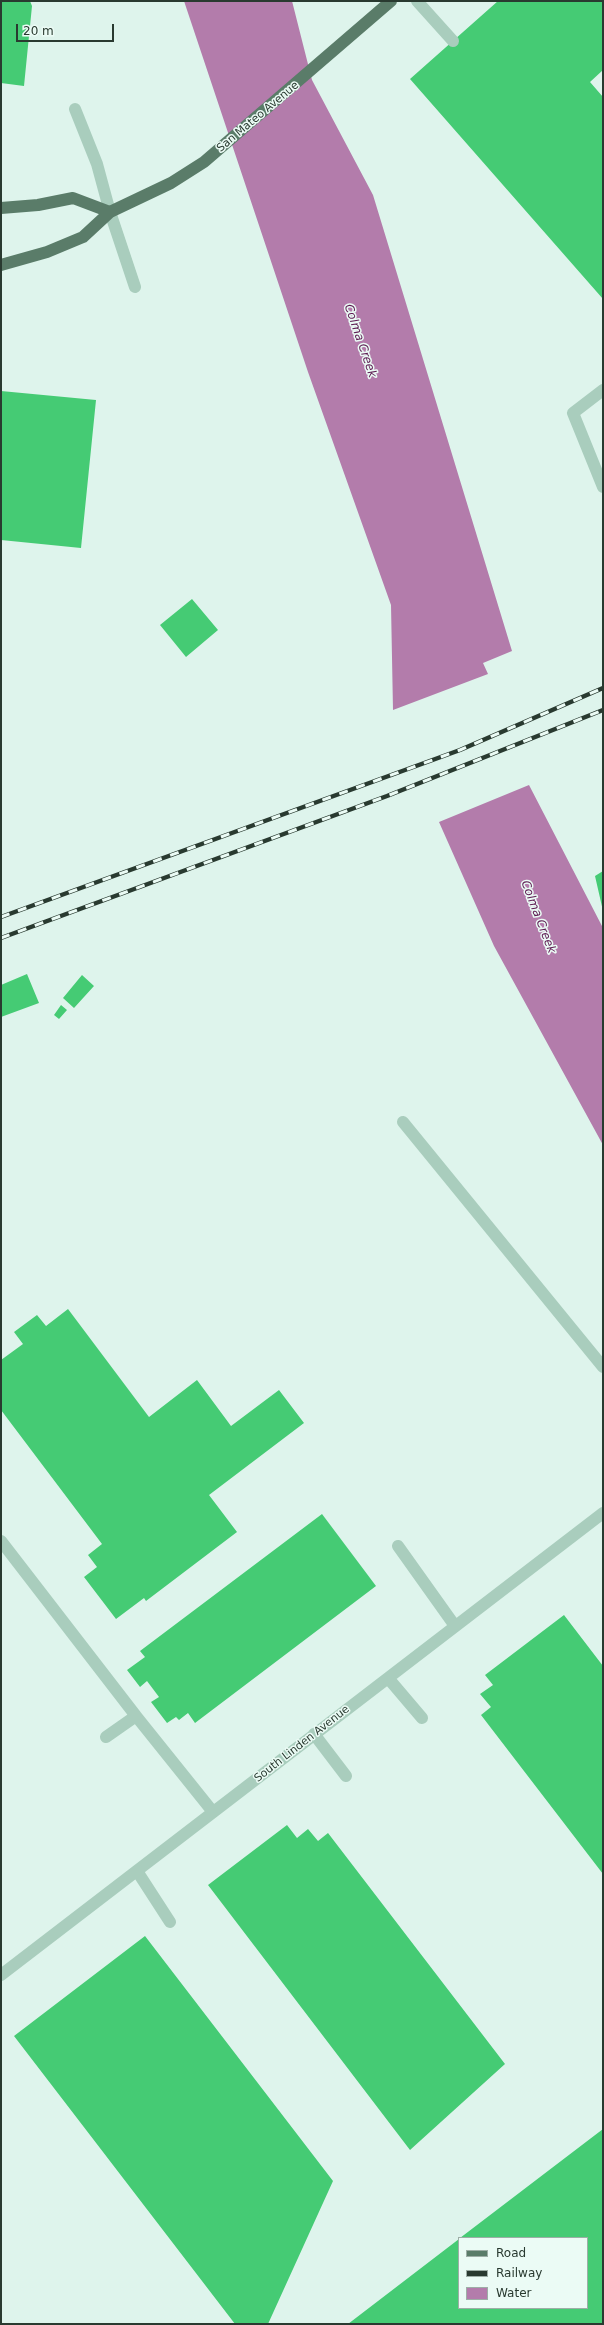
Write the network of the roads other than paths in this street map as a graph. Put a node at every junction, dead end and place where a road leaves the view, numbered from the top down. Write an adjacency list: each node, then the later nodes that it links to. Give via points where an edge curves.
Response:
1 (391, 1): 6 (main road, San Mateo Avenue, via 204,162 171,183)
2 (417, 1): 3 (street)
3 (453, 41)
4 (75, 109): 6 (street, via 97,164)
5 (1, 208): 6 (main road, via 38,205 73,198)
6 (110, 212): 7 (main road, San Mateo Avenue, via 83,237 47,252); 8 (street)
7 (1, 265)
8 (135, 287)
9 (603, 390): 10 (street, via 573,413)
10 (603, 487)
11 (403, 1122): 12 (street)
12 (603, 1367)
13 (601, 1518): 16 (street, South Linden Avenue)
14 (1, 1541): 18 (street)
15 (398, 1546): 16 (street)
16 (455, 1626): 17 (street, South Linden Avenue)
17 (388, 1678): 19 (street); 20 (street, South Linden Avenue)
18 (136, 1716): 21 (street); 23 (street)
19 (422, 1718)
20 (314, 1734): 22 (street); 23 (street, South Linden Avenue)
21 (106, 1737)
22 (346, 1776)
23 (213, 1812): 24 (street, South Linden Avenue)
24 (137, 1870): 25 (street); 26 (street, South Linden Avenue)
25 (170, 1922)
26 (1, 1974)

